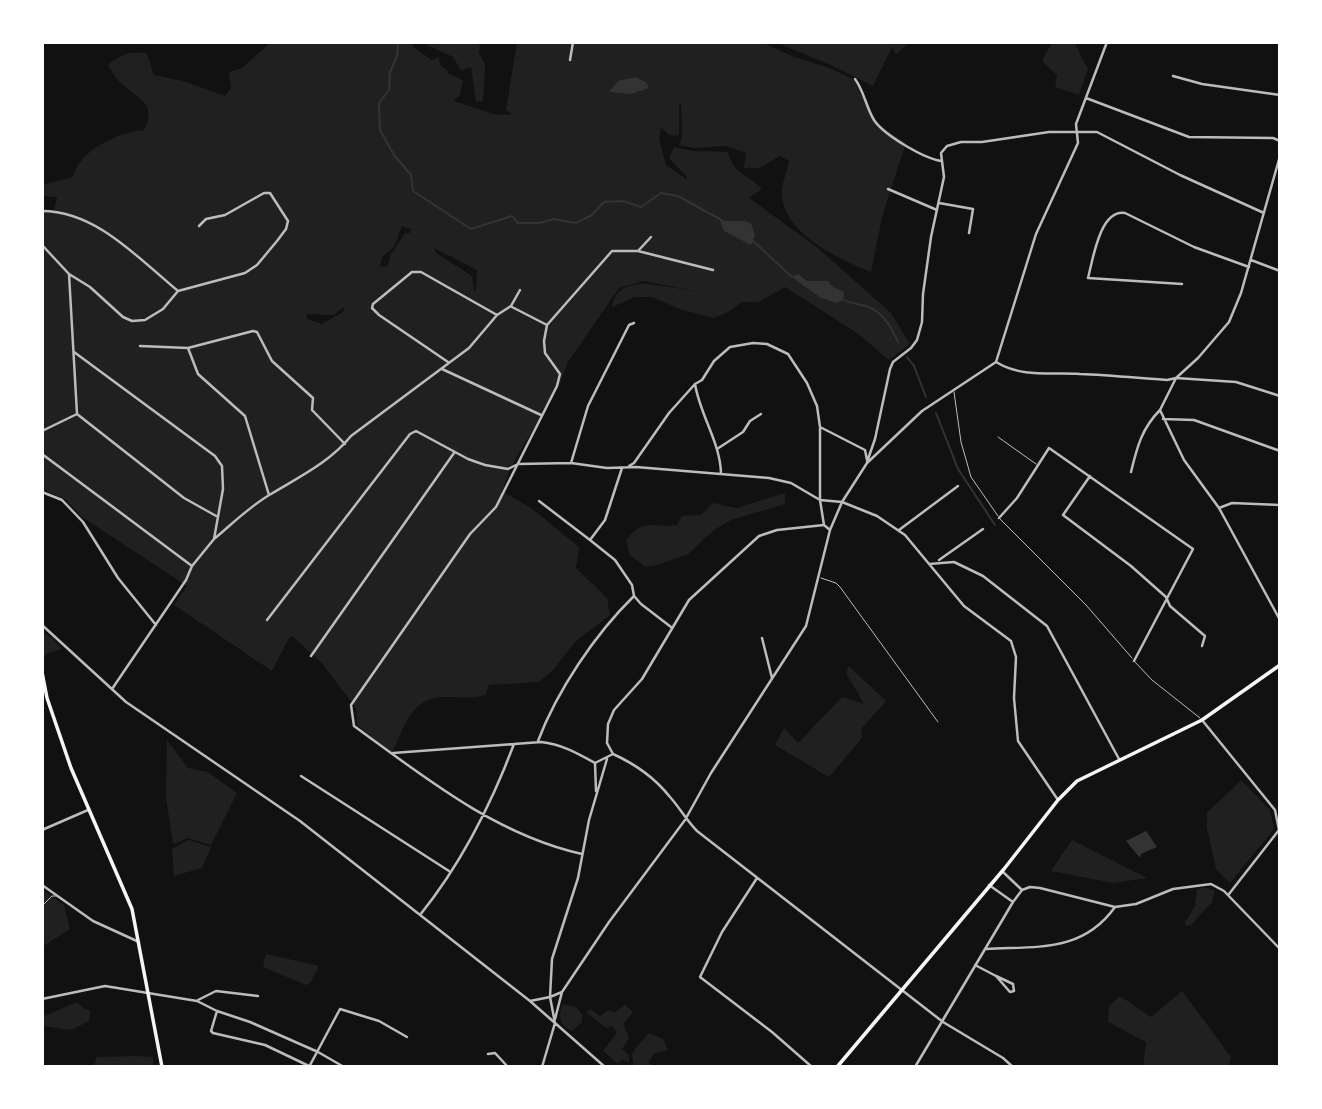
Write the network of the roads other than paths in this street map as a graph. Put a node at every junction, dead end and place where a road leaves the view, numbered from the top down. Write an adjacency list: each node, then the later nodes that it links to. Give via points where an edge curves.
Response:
1 (573, 42): 3 (street)
2 (1107, 42): 7 (street)
3 (570, 60)
4 (1173, 76): 6 (street)
5 (855, 79): 11 (street, via 875,121 885,131 929,159)
6 (1280, 95)
7 (1086, 98): 8 (street); 9 (street, via 1189,137)
8 (1077, 133): 11 (street, via 961,142 947,146); 16 (street, via 1097,132); 38 (street, via 1078,144 1036,234)
9 (1280, 141)
10 (1280, 156): 16 (street)
11 (941, 161): 13 (street, via 944,177)
12 (888, 189): 14 (street)
13 (939, 203): 14 (street); 18 (street, via 973,209)
14 (937, 210): 58 (street, via 922,322 911,348 893,362)
15 (42, 211): 28 (street, via 76,215 94,223)
16 (1264, 214): 22 (street)
17 (199, 226): 28 (street, via 264,193 270,193 288,221 277,241 245,273)
18 (969, 233)
19 (650, 237): 21 (street)
20 (42, 245): 26 (street)
21 (638, 251): 24 (street); 33 (street, via 612,251)
22 (1251, 260): 23 (street); 25 (street)
23 (1249, 267): 27 (street, via 1194,247 1125,213 1112,214 1097,240 1088,278); 40 (street, via 1229,322)
24 (713, 270)
25 (1280, 271)
26 (69, 274): 28 (street, via 132,321 145,320 163,309); 36 (street)
27 (1182, 284)
28 (178, 290)
29 (520, 290): 30 (street)
30 (511, 306): 31 (street); 33 (street)
31 (497, 315): 37 (street, via 469,348); 37 (street, via 421,272 411,272 373,304 379,315)
32 (634, 323): 57 (street, via 625,332 588,406)
33 (547, 325): 47 (street, via 545,353 560,374)
34 (140, 346): 35 (street)
35 (188, 348): 52 (street, via 257,332 272,361 313,398 312,411); 67 (street, via 198,374 245,416)
36 (74, 352): 45 (street); 73 (street, via 215,456 222,466)
37 (449, 362): 39 (street)
38 (996, 362): 40 (street, via 1009,370 1030,373); 42 (street)
39 (442, 369): 47 (street); 52 (street)
40 (1176, 378): 43 (street, via 1236,382); 44 (street)
41 (695, 384): 49 (street, via 730,347 767,344 788,354 807,383); 53 (street); 61 (street, via 634,463)
42 (954, 392): 58 (street, via 922,411); 74 (lane, via 971,477)
43 (1280, 396)
44 (1160, 410): 48 (street); 62 (street, via 1141,435)
45 (77, 414): 50 (street); 73 (street, via 184,498)
46 (761, 414): 53 (street)
47 (542, 415): 59 (street)
48 (1163, 419): 54 (street, via 1194,420); 72 (street, via 1184,460)
49 (820, 427): 58 (street, via 864,450); 68 (street)
50 (42, 431)
51 (998, 437): 60 (lane)
52 (345, 444): 67 (street, via 308,474)
53 (717, 449): 63 (street)
54 (1280, 451)
55 (454, 452): 59 (street, via 485,466 508,469); 87 (street, via 422,433 410,434); 94 (street)
56 (42, 454): 83 (street)
57 (571, 463): 59 (street); 61 (street)
58 (867, 463): 70 (street)
59 (518, 464): 104 (street, via 496,507 470,534 351,705 354,726)
60 (1038, 466): 64 (street, via 1049,448); 74 (street)
61 (623, 468): 63 (street); 80 (street, via 605,520)
62 (1131, 472)
63 (722, 473): 68 (street, via 791,482)
64 (1090, 477): 86 (street, via 1063,515); 86 (street, via 1194,549)
65 (958, 486): 78 (street)
66 (42, 492): 90 (street, via 62,500 83,522 118,578)
67 (269, 495): 79 (street)
68 (820, 500): 70 (street); 75 (street)
69 (539, 501): 80 (street)
70 (842, 502): 77 (street); 78 (street)
71 (1280, 505): 72 (street, via 1232,503)
72 (1219, 508): 88 (street)
73 (218, 517): 79 (street)
74 (999, 518): 95 (lane, via 1086,604)
75 (824, 525): 77 (street); 91 (street, via 759,536 689,600)
76 (983, 529): 81 (street)
77 (830, 530): 84 (street)
78 (900, 530): 82 (street)
79 (214, 539): 83 (street)
80 (590, 540): 85 (street, via 615,560)
81 (936, 562): 82 (street); 107 (street, via 954,562 983,576 1047,626)
82 (929, 564): 111 (street, via 964,606 1011,640 1016,657 1018,741)
83 (191, 566): 90 (street)
84 (819, 577): 98 (street, via 806,626); 101 (lane, via 840,587)
85 (634, 596): 91 (street); 102 (street, via 578,665)
86 (1166, 597): 93 (street, via 1170,606 1205,636); 95 (street)
87 (267, 620)
88 (1280, 620)
89 (42, 625): 99 (street)
90 (156, 625): 99 (street)
91 (671, 627): 105 (street, via 642,678 614,710 607,743)
92 (762, 638): 98 (street)
93 (1202, 646)
94 (311, 656)
95 (1134, 661): 100 (lane)
96 (1280, 665): 100 (main road)
97 (42, 672): 112 (main road, via 47,701)
98 (772, 678): 114 (street)
99 (112, 690): 128 (street, via 300,821)
100 (1202, 720): 107 (main road); 123 (street, via 1275,810 1279,830)
101 (938, 722)
102 (537, 742): 103 (street); 108 (street, via 554,743)
103 (514, 744): 104 (street); 113 (street)
104 (391, 753): 113 (street)
105 (613, 754): 106 (street); 114 (street, via 635,764 657,783)
106 (607, 759): 108 (street); 110 (street)
107 (1119, 759): 111 (main road, via 1077,781)
108 (595, 763): 110 (street)
109 (301, 776): 117 (street)
110 (596, 794): 116 (street)
111 (1058, 800): 118 (main road)
112 (88, 810): 115 (street); 129 (main road, via 132,909)
113 (485, 815): 116 (street, via 522,836); 117 (street)
114 (685, 820): 119 (street); 136 (street)
115 (42, 830)
116 (582, 854): 138 (street, via 552,959)
117 (449, 871): 128 (street)
118 (1002, 871): 121 (main road); 122 (street)
119 (757, 878): 134 (street); 154 (street, via 700,977)
120 (42, 885): 124 (street)
121 (989, 885): 125 (street); 134 (main road)
122 (1022, 890): 125 (street); 127 (street, via 1040,888)
123 (1228, 895): 127 (street, via 1211,884 1173,889); 130 (street)
124 (58, 896): 126 (lane, via 52,895); 129 (street, via 93,921)
125 (1013, 902): 131 (street)
126 (42, 906)
127 (1115, 907): 131 (street, via 1086,936 1061,944)
128 (419, 916): 141 (street)
129 (139, 942): 135 (main road)
130 (1280, 948)
131 (986, 949): 132 (street)
132 (975, 965): 133 (street); 143 (street)
133 (996, 976): 133 (street, via 1010,992 1014,991 1013,984)
134 (902, 989): 143 (street); 155 (main road)
135 (147, 992): 139 (street, via 105,986); 140 (street); 148 (main road)
136 (562, 992): 138 (street); 144 (street)
137 (258, 996): 140 (street, via 216,991)
138 (551, 997): 141 (street); 144 (street)
139 (42, 999)
140 (197, 1001): 142 (street)
141 (530, 1001): 144 (street)
142 (217, 1011): 146 (street); 149 (street, via 214,1033 265,1045)
143 (943, 1022): 156 (street); 157 (street)
144 (555, 1023): 152 (street); 153 (street)
145 (407, 1037): 146 (street, via 379,1021 340,1009)
146 (318, 1052): 149 (street); 150 (street)
147 (488, 1054): 151 (street, via 495,1053)
148 (162, 1067)
149 (309, 1067)
150 (344, 1067)
151 (508, 1067)
152 (542, 1067)
153 (605, 1067)
154 (812, 1067)
155 (837, 1067)
156 (915, 1067)
157 (1013, 1067)

